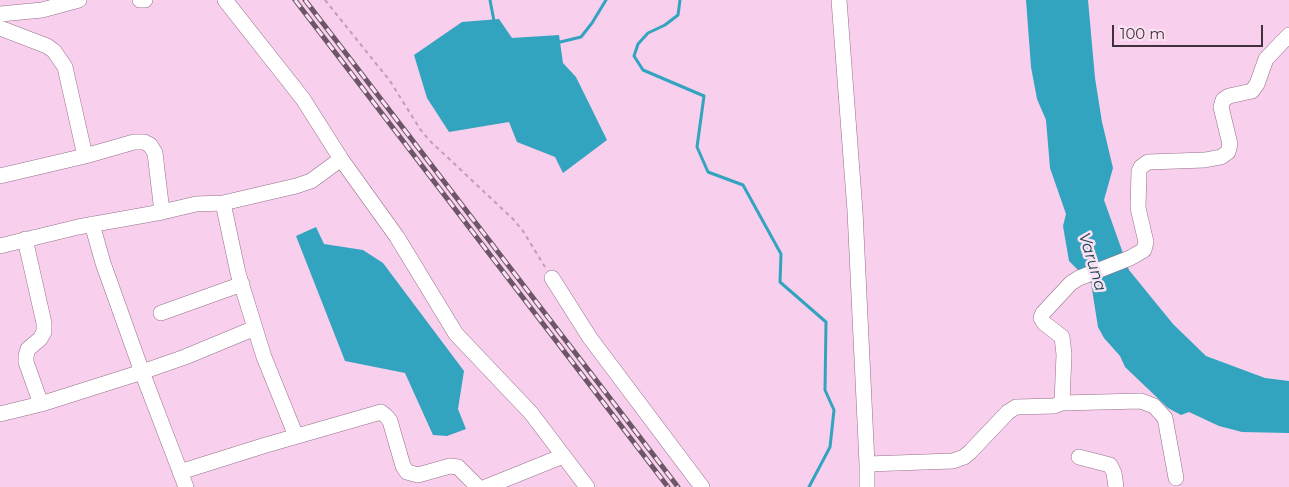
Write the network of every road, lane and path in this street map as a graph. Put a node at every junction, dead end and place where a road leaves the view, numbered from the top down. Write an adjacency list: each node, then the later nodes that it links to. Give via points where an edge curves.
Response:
1 (79, 0): 7 (street, via 42,10)
2 (140, 0): 3 (street)
3 (144, 0)
4 (225, 0): 11 (street, via 303,99)
5 (325, 0): 18 (path, via 390,81 420,129 513,219)
6 (839, 0): 29 (street, via 855,211)
7 (0, 14)
8 (0, 28): 10 (street, via 47,46 66,67)
9 (1289, 35): 23 (street, via 1266,59 1258,84 1252,91 1223,100 1221,107 1230,144 1228,152 1205,160 1148,162 1141,167 1138,208 1146,242 1144,250 1066,286 1043,313 1044,323 1062,337)
10 (85, 156): 12 (street); 14 (street, via 134,142 150,145 155,153)
11 (341, 159): 13 (street, via 311,181); 27 (street, via 391,228 456,334 530,413)
12 (0, 176)
13 (223, 203): 14 (street, via 196,204); 19 (street)
14 (162, 212): 15 (street)
15 (92, 224): 16 (street); 22 (street)
16 (25, 239): 17 (street); 24 (street, via 44,323 44,332 28,349 26,362)
17 (0, 246)
18 (552, 278): 36 (street, via 596,345)
19 (242, 284): 20 (street); 21 (street)
20 (161, 313)
21 (255, 328): 22 (street); 26 (street)
22 (142, 372): 24 (street); 30 (street)
23 (1062, 402): 29 (street, via 1054,406 1016,407 970,452 953,461); 31 (street, via 1148,402 1165,418)
24 (41, 404): 25 (street)
25 (0, 414)
26 (296, 436): 30 (street); 33 (street, via 381,412 390,421 407,472 418,475 450,466 458,467)
27 (563, 456): 34 (street); 35 (street)
28 (1079, 457): 38 (street, via 1110,465)
29 (868, 464): 37 (street)
30 (180, 472): 32 (street)
31 (1176, 478)
32 (186, 487)
33 (478, 487)
34 (486, 487)
35 (587, 487)
36 (702, 487)
37 (867, 487)
38 (1116, 487)

